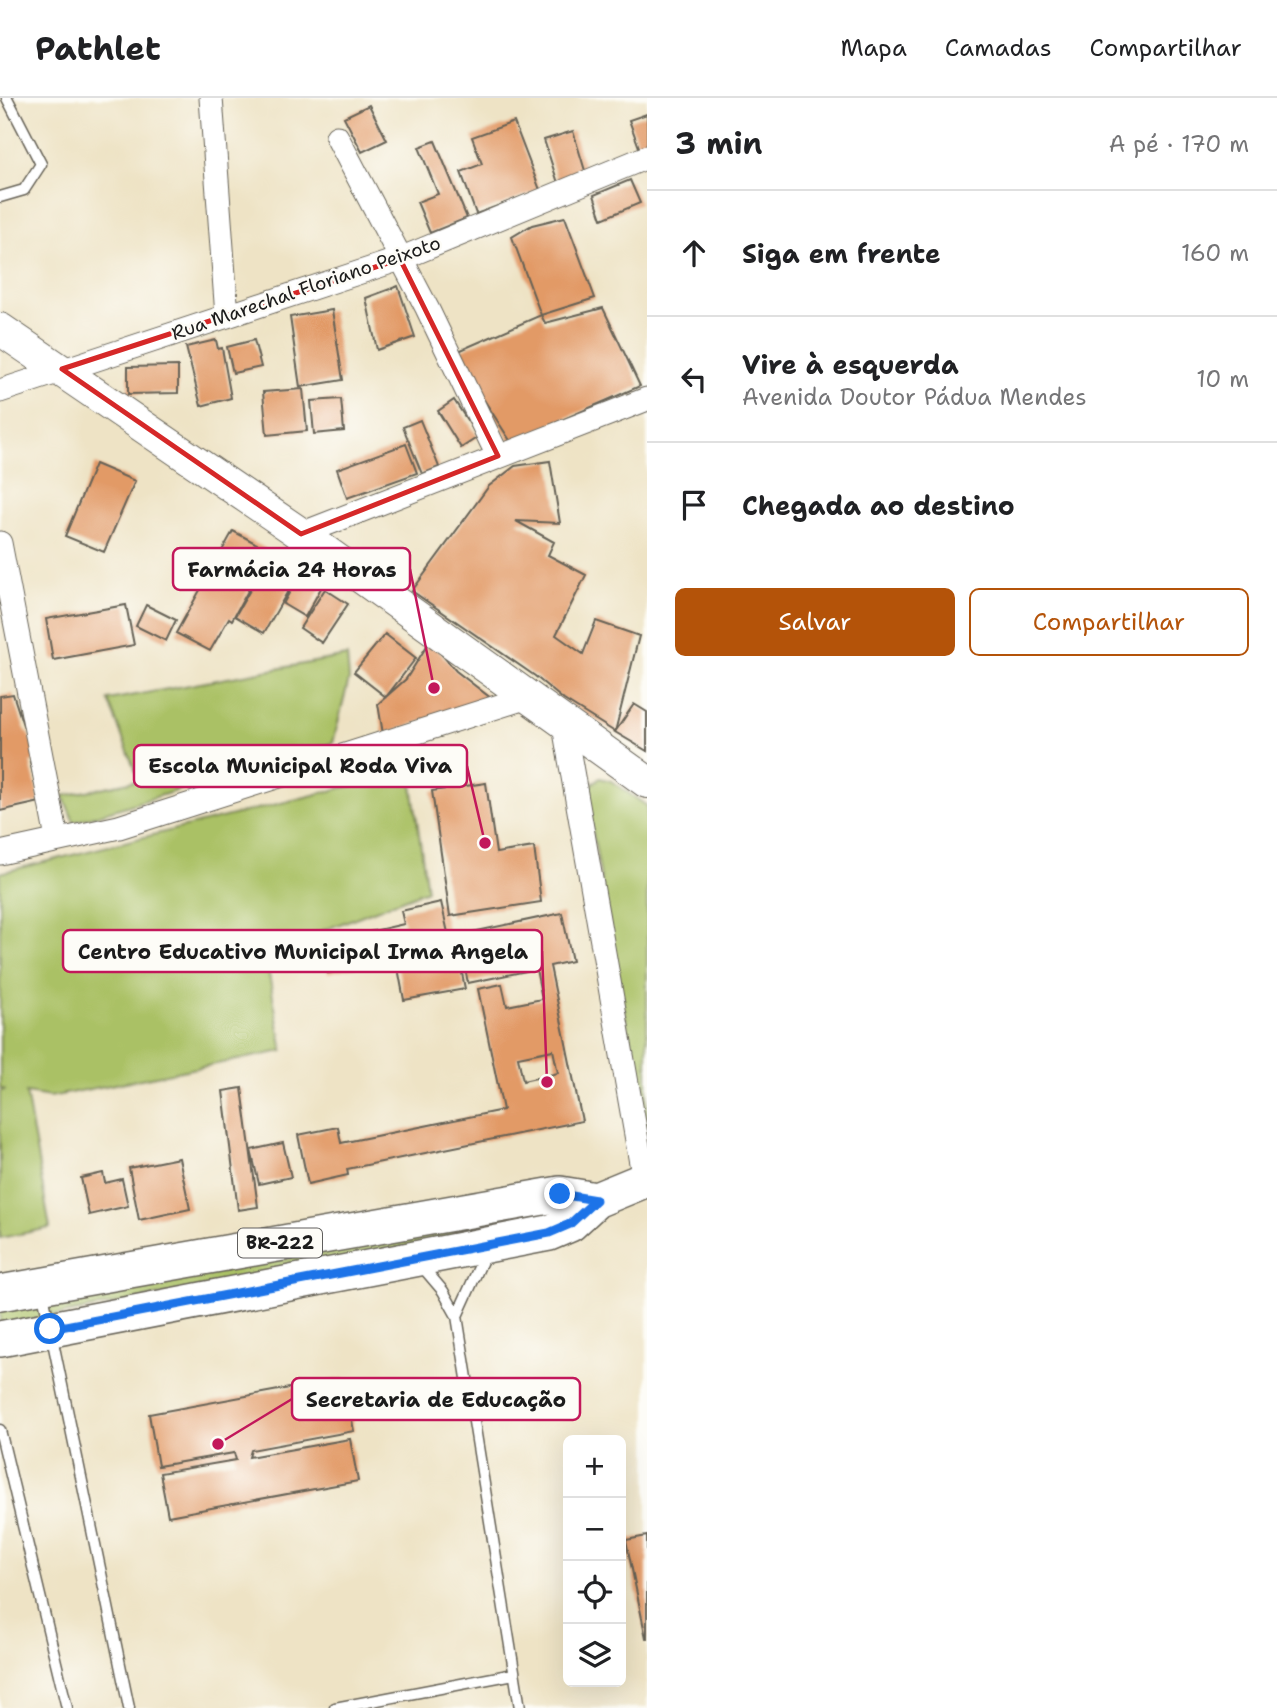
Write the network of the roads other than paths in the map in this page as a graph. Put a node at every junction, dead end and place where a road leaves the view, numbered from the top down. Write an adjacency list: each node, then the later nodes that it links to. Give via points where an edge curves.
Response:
1 (7, 98): 5 (lane, via 41,164 24,190)
2 (211, 98): 7 (street)
3 (337, 137): 6 (street)
4 (647, 158): 6 (street, Rua Marechal Floriano Peixoto)
5 (0, 197)
6 (400, 259): 7 (street, Rua Marechal Floriano Peixoto); 12 (street)
7 (227, 316): 9 (street, Rua Marechal Floriano Peixoto)
8 (0, 329): 9 (main road)
9 (62, 369): 10 (street, Rua Marechal Floriano Peixoto); 13 (main road)
10 (0, 391)
11 (647, 398): 12 (street)
12 (498, 456): 13 (street)
13 (301, 534): 15 (main road)
14 (0, 543): 18 (street)
15 (531, 696): 16 (main road); 18 (street, via 119,827)
16 (563, 720): 17 (main road); 20 (street)
17 (647, 782)
18 (57, 839): 19 (street)
19 (0, 853)
20 (646, 1181): 21 (main road, BR-222)
21 (565, 1209): 22 (main road, BR-222, via 549,1233); 24 (main road, BR-222)
22 (488, 1246): 23 (main road, BR-222); 26 (lane)
23 (416, 1260): 26 (lane); 27 (main road, BR-222)
24 (41, 1286): 25 (main road, BR-222); 27 (lane)
25 (0, 1293)
26 (457, 1316): 30 (lane)
27 (50, 1329): 28 (main road, BR-222); 32 (lane)
28 (0, 1339)
29 (0, 1430): 31 (lane)
30 (514, 1674): 33 (lane); 34 (lane)
31 (67, 1708)
32 (129, 1708)
33 (335, 1708)
34 (520, 1708)

